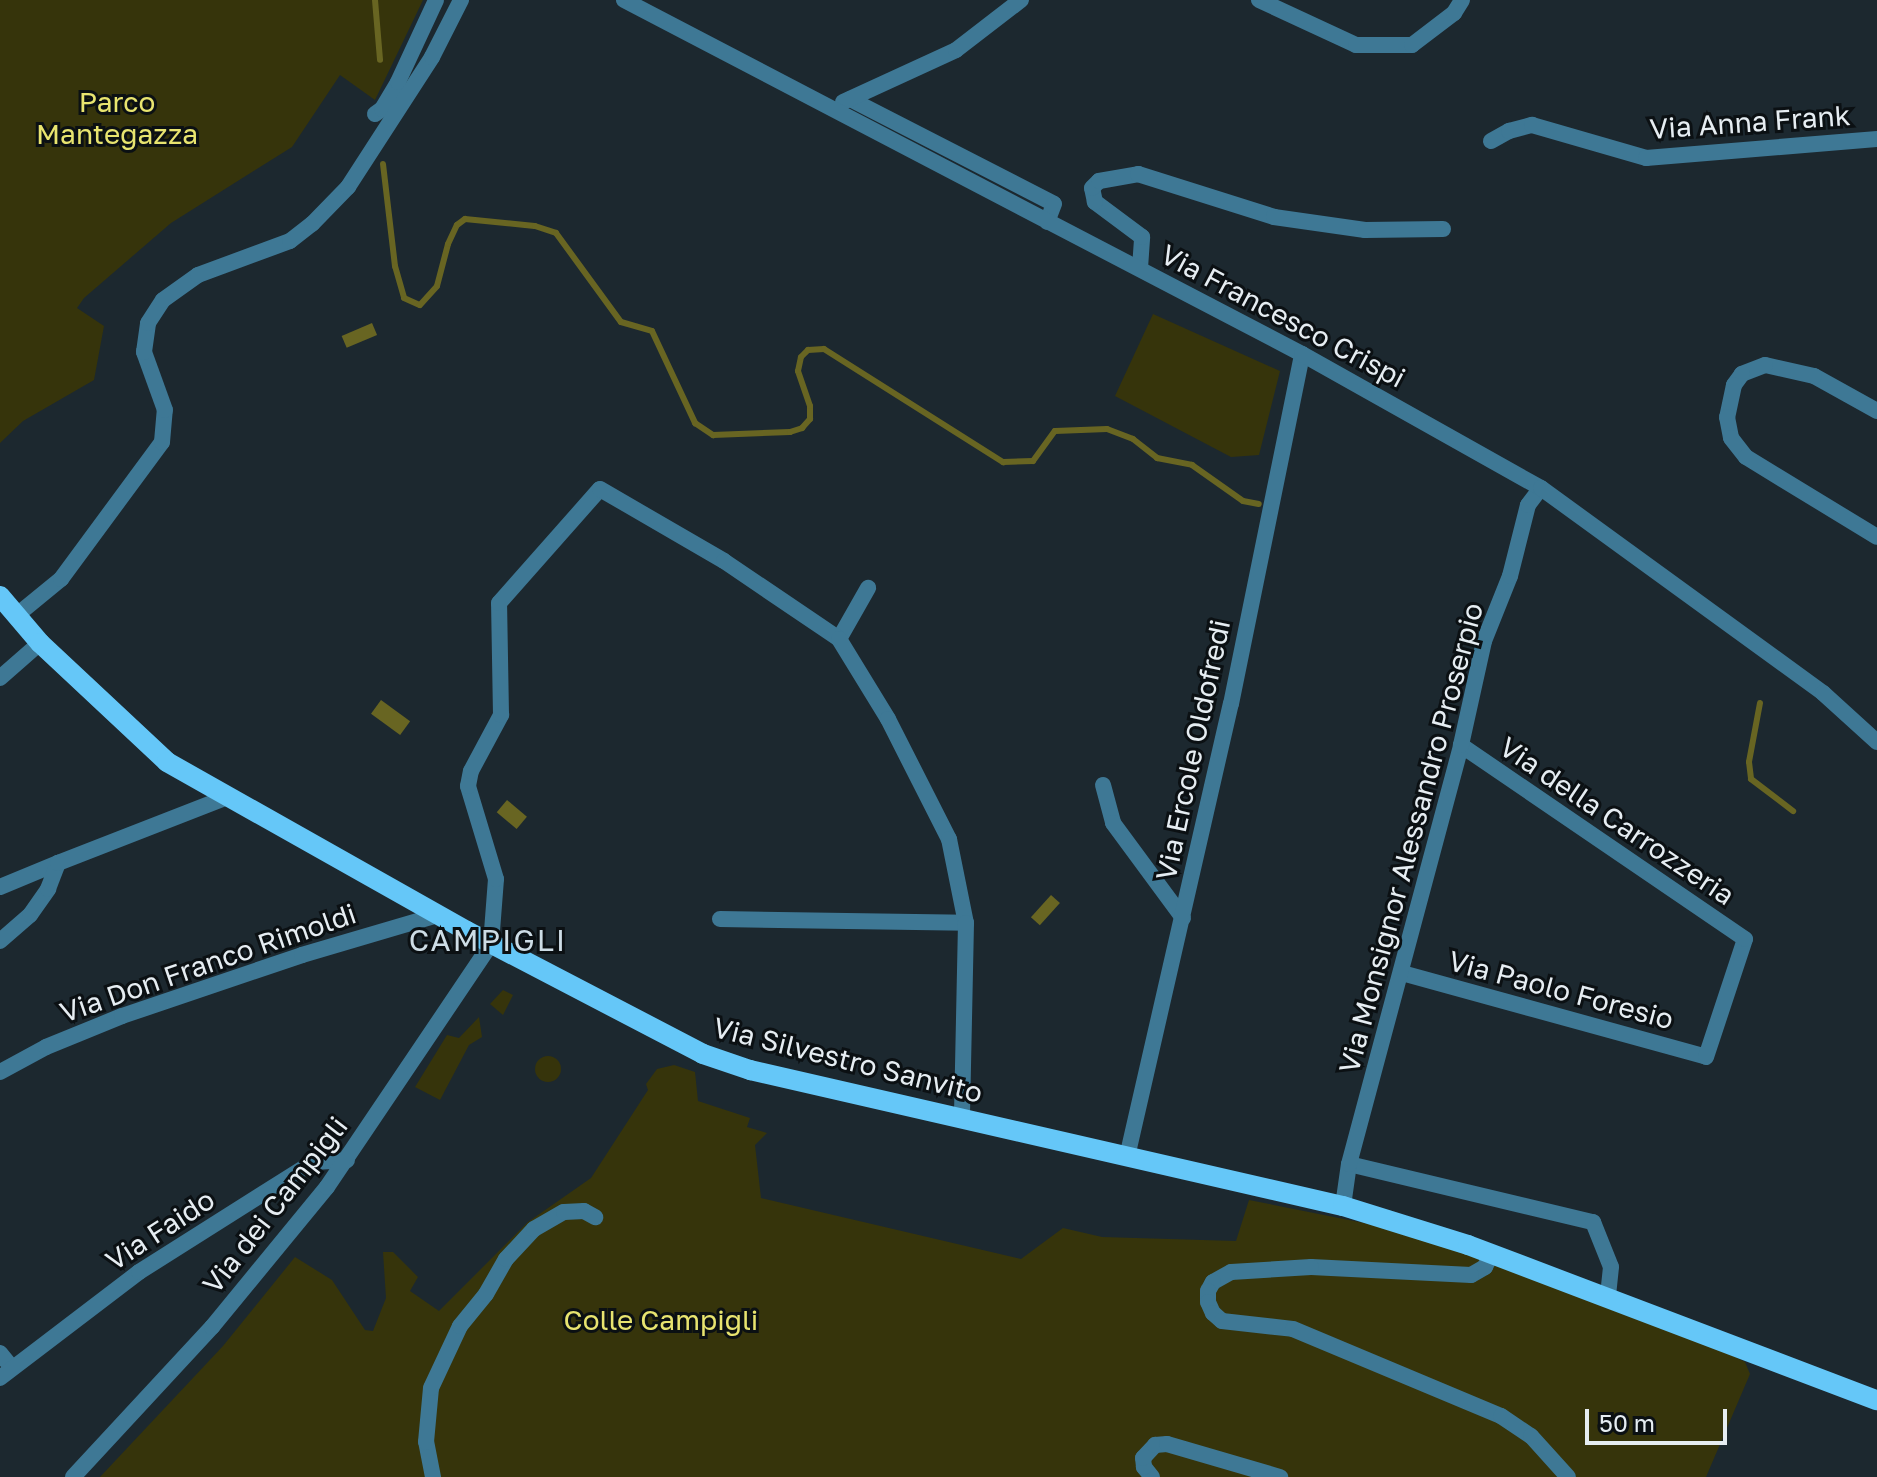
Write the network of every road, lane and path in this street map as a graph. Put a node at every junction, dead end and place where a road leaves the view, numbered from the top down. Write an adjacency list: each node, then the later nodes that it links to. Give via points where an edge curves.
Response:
1 (436, 0): 9 (street)
2 (461, 0): 9 (street, via 432,57)
3 (624, 0): 8 (street, Via Francesco Crispi)
4 (1021, 0): 7 (street, via 956,50)
5 (1259, 0): 6 (street, via 1356,45 1412,45 1454,13)
6 (1462, 0)
7 (850, 99): 8 (street); 12 (street, via 1054,204)
8 (829, 108): 12 (street, Via Francesco Crispi)
9 (383, 116): 21 (street, via 348,187 312,224 290,241 198,275 163,300 148,323 144,352 165,410 162,442 61,579)
10 (1877, 139): 11 (street, Via Anna Frank, via 1646,158 1532,125)
11 (1491, 141)
12 (1047, 222): 14 (street, Via Francesco Crispi)
13 (1443, 229): 14 (street, via 1365,230 1274,217 1138,174 1099,181 1092,188 1095,202 1142,237)
14 (1140, 268): 15 (street, Via Francesco Crispi)
15 (1302, 354): 17 (street, Via Francesco Crispi); 32 (street, Via Ercole Oldofredi)
16 (1877, 411): 18 (street, via 1814,376 1765,365 1742,374 1727,417 1731,438 1746,457)
17 (1541, 488): 25 (street, Via Francesco Crispi, via 1823,693); 26 (street, Via Monsignor Alessandro Proserpio, via 1528,505 1510,576 1484,641)
18 (1877, 537)
19 (868, 588): 22 (street)
20 (0, 596): 21 (main road, Via Silvestro Sanvito)
21 (17, 615): 23 (main road, Via Silvestro Sanvito)
22 (839, 639): 34 (street, via 888,719 949,839); 36 (street, via 724,561 600,489 499,603 501,715 468,786 496,879)
23 (40, 643): 24 (street); 28 (main road, Via Silvestro Sanvito, via 167,762)
24 (0, 678)
25 (1877, 742)
26 (1461, 745): 37 (street, Via Monsignor Alessandro Proserpio); 38 (street, Via della Carrozzeria, via 1745,939)
27 (1103, 785): 32 (street, via 1113,823)
28 (225, 798): 29 (street); 31 (main road, Via Silvestro Sanvito)
29 (58, 863): 30 (street); 35 (street, via 30,915)
30 (0, 887)
31 (438, 915): 36 (main road, Via Silvestro Sanvito); 39 (street, Via Don Franco Rimoldi, via 122,1016)
32 (1183, 918): 41 (street, Via Ercole Oldofredi)
33 (720, 919): 34 (street)
34 (966, 923): 40 (street)
35 (0, 941)
36 (491, 944): 40 (main road, Via Silvestro Sanvito, via 670,1039 729,1064); 42 (street, Via dei Campigli)
37 (1402, 973): 38 (street, Via Paolo Foresio); 43 (street, Via Monsignor Alessandro Proserpio)
38 (1706, 1057)
39 (0, 1072)
40 (962, 1119): 41 (main road, Via Silvestro Sanvito)
41 (1127, 1157): 44 (main road, Via Silvestro Sanvito)
42 (347, 1160): 49 (street, Via Faido, via 313,1162 139,1272); 51 (street, Via dei Campigli, via 212,1327)
43 (1349, 1164): 44 (street, Via Monsignor Alessandro Proserpio); 47 (street, via 1593,1222 1611,1267)
44 (1343, 1206): 46 (main road, Via Silvestro Sanvito)
45 (595, 1217): 52 (street, via 584,1211 564,1212 534,1229 506,1259 460,1326 431,1388 426,1442)
46 (1492, 1253): 47 (main road, Via Silvestro Sanvito); 55 (street, via 1485,1267 1471,1275 1311,1267 1231,1272 1213,1282 1208,1302 1222,1321 1293,1329 1501,1416 1531,1436)
47 (1608, 1298): 50 (main road, Via Silvestro Sanvito)
48 (0, 1353): 49 (street, Via Faido)
49 (6, 1373)
50 (1877, 1400)
51 (73, 1477)
52 (433, 1477)
53 (1152, 1477): 54 (street, via 1143,1458 1155,1445 1167,1444)
54 (1280, 1477)
55 (1568, 1477)

